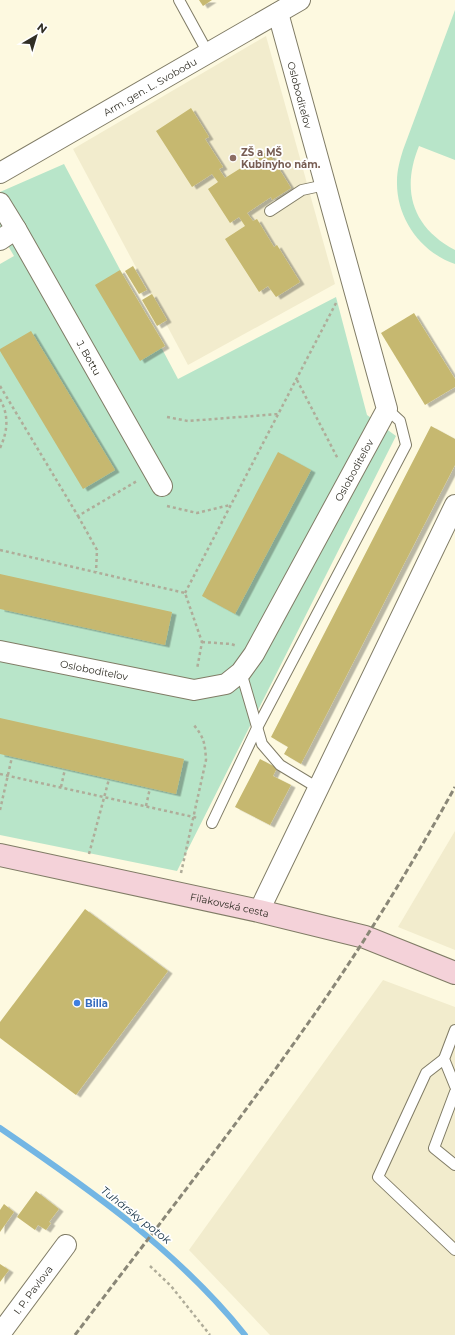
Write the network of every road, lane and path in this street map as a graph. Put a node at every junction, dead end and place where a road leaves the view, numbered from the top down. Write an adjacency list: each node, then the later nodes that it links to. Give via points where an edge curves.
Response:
1 (179, 0): 4 (lane)
2 (300, 0): 3 (street, Arm. gen. L. Svobodu)
3 (278, 14): 4 (street, Arm. gen. L. Svobodu); 6 (street, Osloboditeľov)
4 (208, 53): 5 (street, Arm. gen. L. Svobodu)
5 (0, 173)
6 (325, 185): 8 (lane, via 302,190); 10 (street, Osloboditeľov)
7 (0, 203): 9 (street)
8 (270, 211)
9 (8, 235): 20 (street, J. Bottu)
10 (351, 276): 11 (path); 14 (street, Osloboditeľov)
11 (296, 380): 15 (path); 18 (path)
12 (0, 386): 23 (path)
13 (0, 399): 17 (path, via 7,418 4,440)
14 (387, 409): 29 (street, Osloboditeľov); 33 (lane, via 400,421 406,445)
15 (279, 414): 16 (path, via 188,421); 21 (path)
16 (167, 417)
17 (0, 448)
18 (341, 464)
19 (139, 480): 23 (path)
20 (162, 493): 21 (path, via 167,506 197,513)
21 (231, 505): 26 (path)
22 (455, 505): 41 (street)
23 (78, 516): 25 (path, via 98,550)
24 (0, 550): 25 (path)
25 (96, 572): 26 (path)
26 (185, 593): 27 (path)
27 (202, 642): 29 (path, via 231,644); 31 (path)
28 (0, 652): 31 (street, Osloboditeľov)
29 (254, 654): 30 (street, Osloboditeľov)
30 (241, 672): 31 (street, Osloboditeľov, via 226,684); 33 (lane)
31 (194, 690)
32 (193, 724): 45 (path, via 205,743 206,760)
33 (257, 728): 41 (lane, via 262,744 280,765); 46 (lane)
34 (12, 757): 37 (path)
35 (65, 769): 39 (path)
36 (0, 774): 37 (path)
37 (7, 775): 39 (path); 44 (path)
38 (109, 778): 42 (path)
39 (60, 787): 42 (path)
40 (150, 788): 43 (path)
41 (318, 788): 50 (street)
42 (104, 796): 43 (path); 48 (path)
43 (146, 806): 45 (path)
44 (0, 810)
45 (194, 816): 49 (path)
46 (212, 823)
47 (0, 855): 50 (street, Fiľakovská cesta)
48 (88, 858)
49 (180, 878)
50 (259, 911): 51 (street, Fiľakovská cesta, via 365,938)
51 (455, 973)
52 (455, 1030): 53 (lane)
53 (444, 1059): 54 (lane); 58 (lane, via 426,1073 378,1177)
54 (455, 1086)
55 (455, 1092): 56 (lane, via 434,1148)
56 (455, 1165)
57 (66, 1245): 60 (street, I. P. Pavlova)
58 (455, 1250)
59 (150, 1266): 61 (path, via 171,1286)
60 (0, 1334)
61 (210, 1335)

